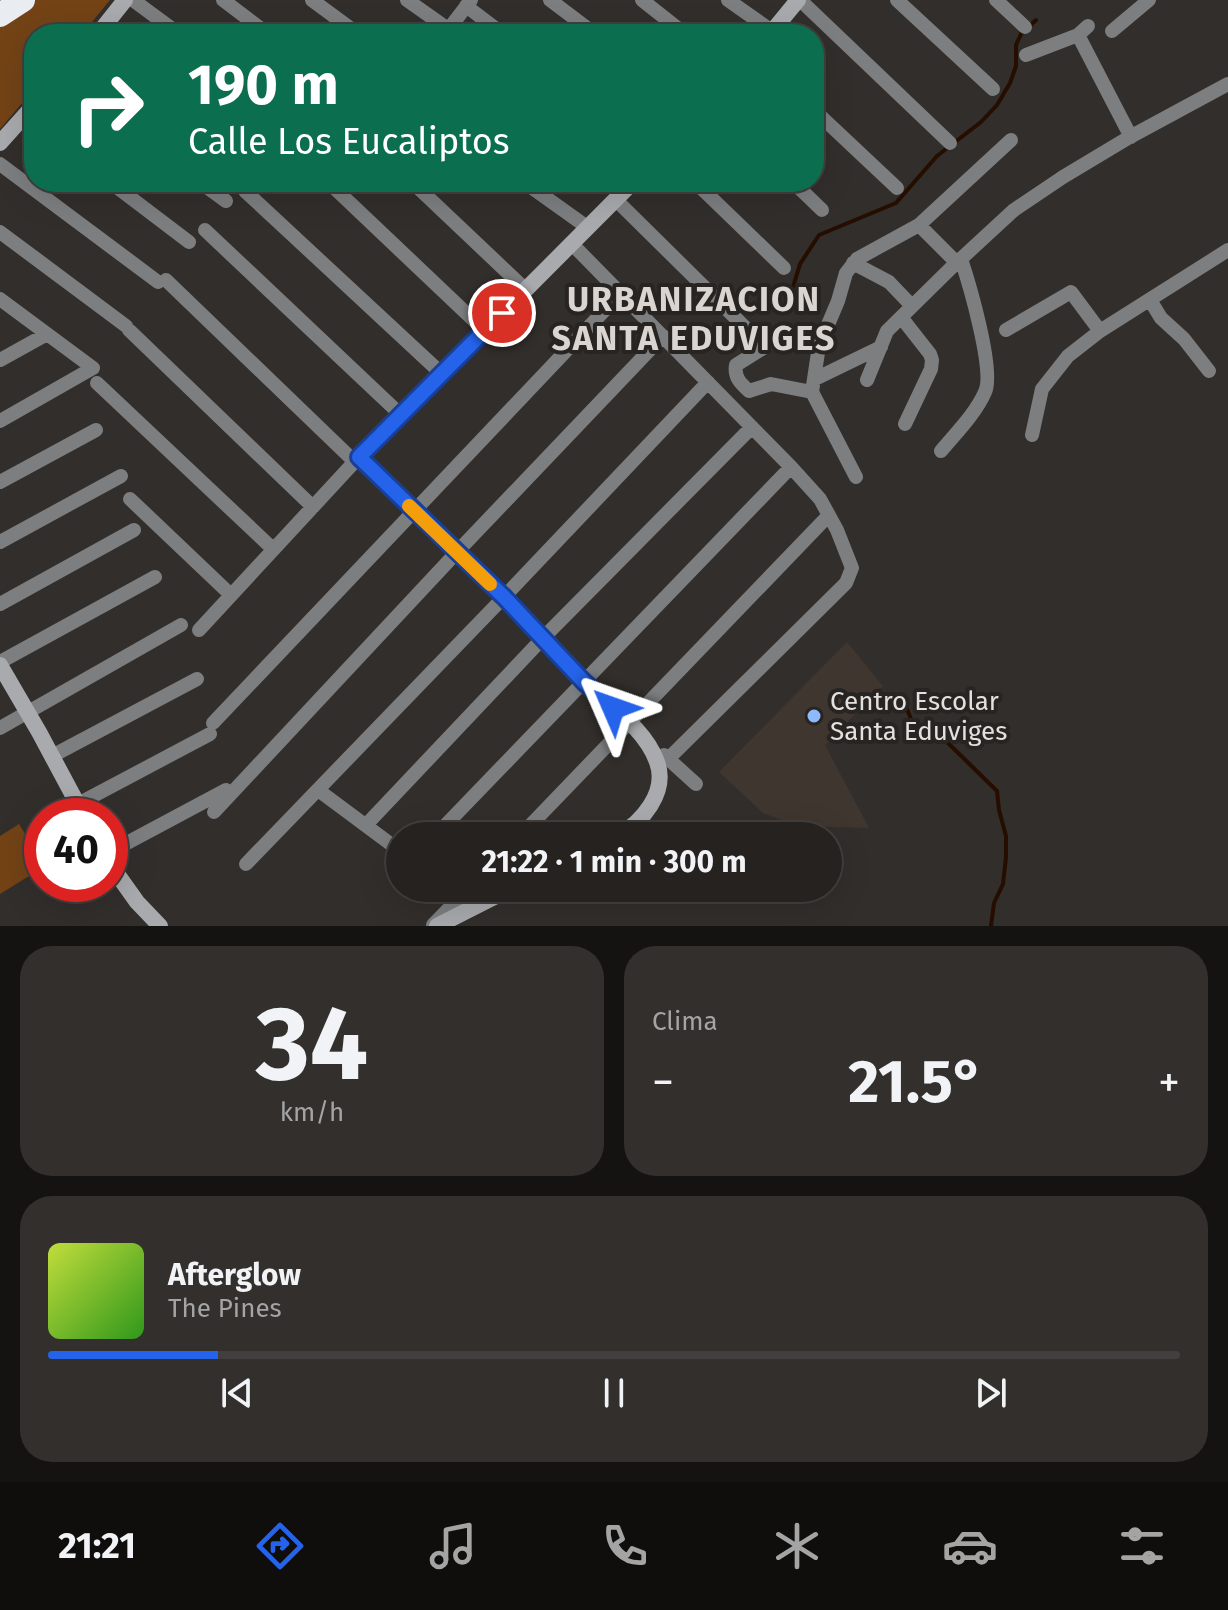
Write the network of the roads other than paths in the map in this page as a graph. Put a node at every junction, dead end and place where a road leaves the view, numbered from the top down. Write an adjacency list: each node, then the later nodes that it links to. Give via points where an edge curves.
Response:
1 (23, 0): 15 (highway)
2 (125, 0): 16 (street)
3 (133, 0): 17 (street)
4 (223, 0): 18 (street)
5 (312, 0): 19 (street)
6 (407, 0): 20 (street)
7 (550, 0): 23 (street)
8 (642, 0): 24 (street)
9 (728, 0): 25 (street)
10 (799, 0): 26 (street); 37 (street)
11 (897, 0): 31 (street)
12 (996, 0): 27 (street)
13 (1149, 0): 28 (street)
14 (468, 3): 21 (street); 22 (street)
15 (0, 15)
16 (106, 24)
17 (165, 24)
18 (255, 24)
19 (344, 24)
20 (437, 24)
21 (453, 24)
22 (492, 24)
23 (582, 24)
24 (672, 24)
25 (759, 24)
26 (779, 24)
27 (1025, 27)
28 (1112, 31)
29 (1026, 55): 34 (street, via 1083,30)
30 (1228, 84): 34 (street)
31 (993, 89)
32 (24, 116): 36 (street)
33 (824, 119): 40 (street)
34 (1131, 137): 61 (street, via 1014,210)
35 (1011, 140): 54 (street)
36 (0, 143)
37 (950, 143)
38 (0, 164): 39 (street)
39 (24, 181)
40 (897, 188)
41 (39, 192): 89 (street, via 162,281)
42 (123, 192): 58 (street)
43 (214, 192): 52 (street)
44 (246, 192): 77 (street)
45 (339, 192): 69 (street)
46 (423, 192): 64 (street)
47 (538, 192): 55 (street)
48 (620, 192): 55 (street)
49 (628, 192): 81 (street, via 765,347 736,365 740,383 749,391 771,384)
50 (705, 192): 63 (street)
51 (803, 192): 53 (street)
52 (226, 201)
53 (822, 210)
54 (919, 225): 61 (street); 62 (street)
55 (587, 227): 59 (street)
56 (205, 230): 82 (street)
57 (0, 232): 95 (street, via 127,328)
58 (189, 242)
59 (571, 243): 64 (street); 65 (street)
60 (1228, 250): 67 (street)
61 (959, 261): 68 (street); 88 (street, via 974,299 987,388)
62 (853, 263): 68 (street, via 889,282); 81 (street, via 819,346)
63 (784, 268)
64 (525, 289): 69 (street)
65 (621, 293): 73 (street); 96 (street)
66 (0, 299): 72 (street)
67 (1150, 300): 71 (street); 76 (street)
68 (907, 312): 74 (street, via 887,331); 84 (street, via 932,360)
69 (484, 330): 77 (street)
70 (1006, 330): 71 (street, via 1071,292)
71 (1100, 331): 87 (street, via 1068,356 1042,389)
72 (47, 334): 75 (street); 83 (street, via 93,368)
73 (663, 336): 79 (street); 101 (street)
74 (881, 347): 78 (street); 81 (street)
75 (0, 360)
76 (1209, 371)
77 (442, 374): 82 (street)
78 (867, 380)
79 (708, 382): 85 (street); 104 (street)
80 (97, 383): 100 (street)
81 (814, 386): 92 (street)
82 (401, 415): 89 (street)
83 (0, 421)
84 (905, 424)
85 (752, 427): 90 (street); 108 (street)
86 (96, 430): 93 (street)
87 (1032, 435)
88 (941, 451)
89 (357, 459): 95 (street); 96 (street)
90 (791, 467): 97 (street); 111 (street)
91 (121, 476): 99 (street)
92 (856, 477)
93 (0, 482)
94 (130, 499): 103 (street)
95 (313, 507): 100 (street)
96 (415, 511): 101 (street); 122 (street, via 211,729)
97 (829, 515): 113 (street); 117 (street, via 852,568 846,583)
98 (134, 530): 105 (street)
99 (0, 542)
100 (273, 549): 103 (street)
101 (457, 552): 104 (street); 123 (street)
102 (155, 577): 109 (street)
103 (231, 595): 107 (street)
104 (504, 597): 108 (street); 120 (street)
105 (0, 604)
106 (181, 625): 112 (street)
107 (199, 630)
108 (543, 638): 111 (street); 127 (street)
109 (0, 664): 112 (street)
110 (197, 679): 116 (street)
111 (584, 682): 113 (street); 124 (street)
112 (27, 712): 114 (street); 116 (street)
113 (630, 724): 115 (street); 125 (street)
114 (0, 728)
115 (643, 735): 117 (street); 126 (street, via 661,780)
116 (52, 756): 121 (street)
117 (668, 759): 118 (street)
118 (696, 784)
119 (226, 790): 129 (street)
120 (318, 790): 127 (street); 130 (street)
121 (75, 798)
122 (100, 798)
123 (214, 812)
124 (449, 822)
125 (534, 822)
126 (637, 822)
127 (366, 825): 128 (street)
128 (386, 840)
129 (128, 842)
130 (246, 864)
131 (128, 889): 136 (street)
132 (451, 902): 135 (street)
133 (456, 902): 135 (street)
134 (486, 902): 137 (street)
135 (453, 905): 137 (street)
136 (160, 926)
137 (434, 926)

